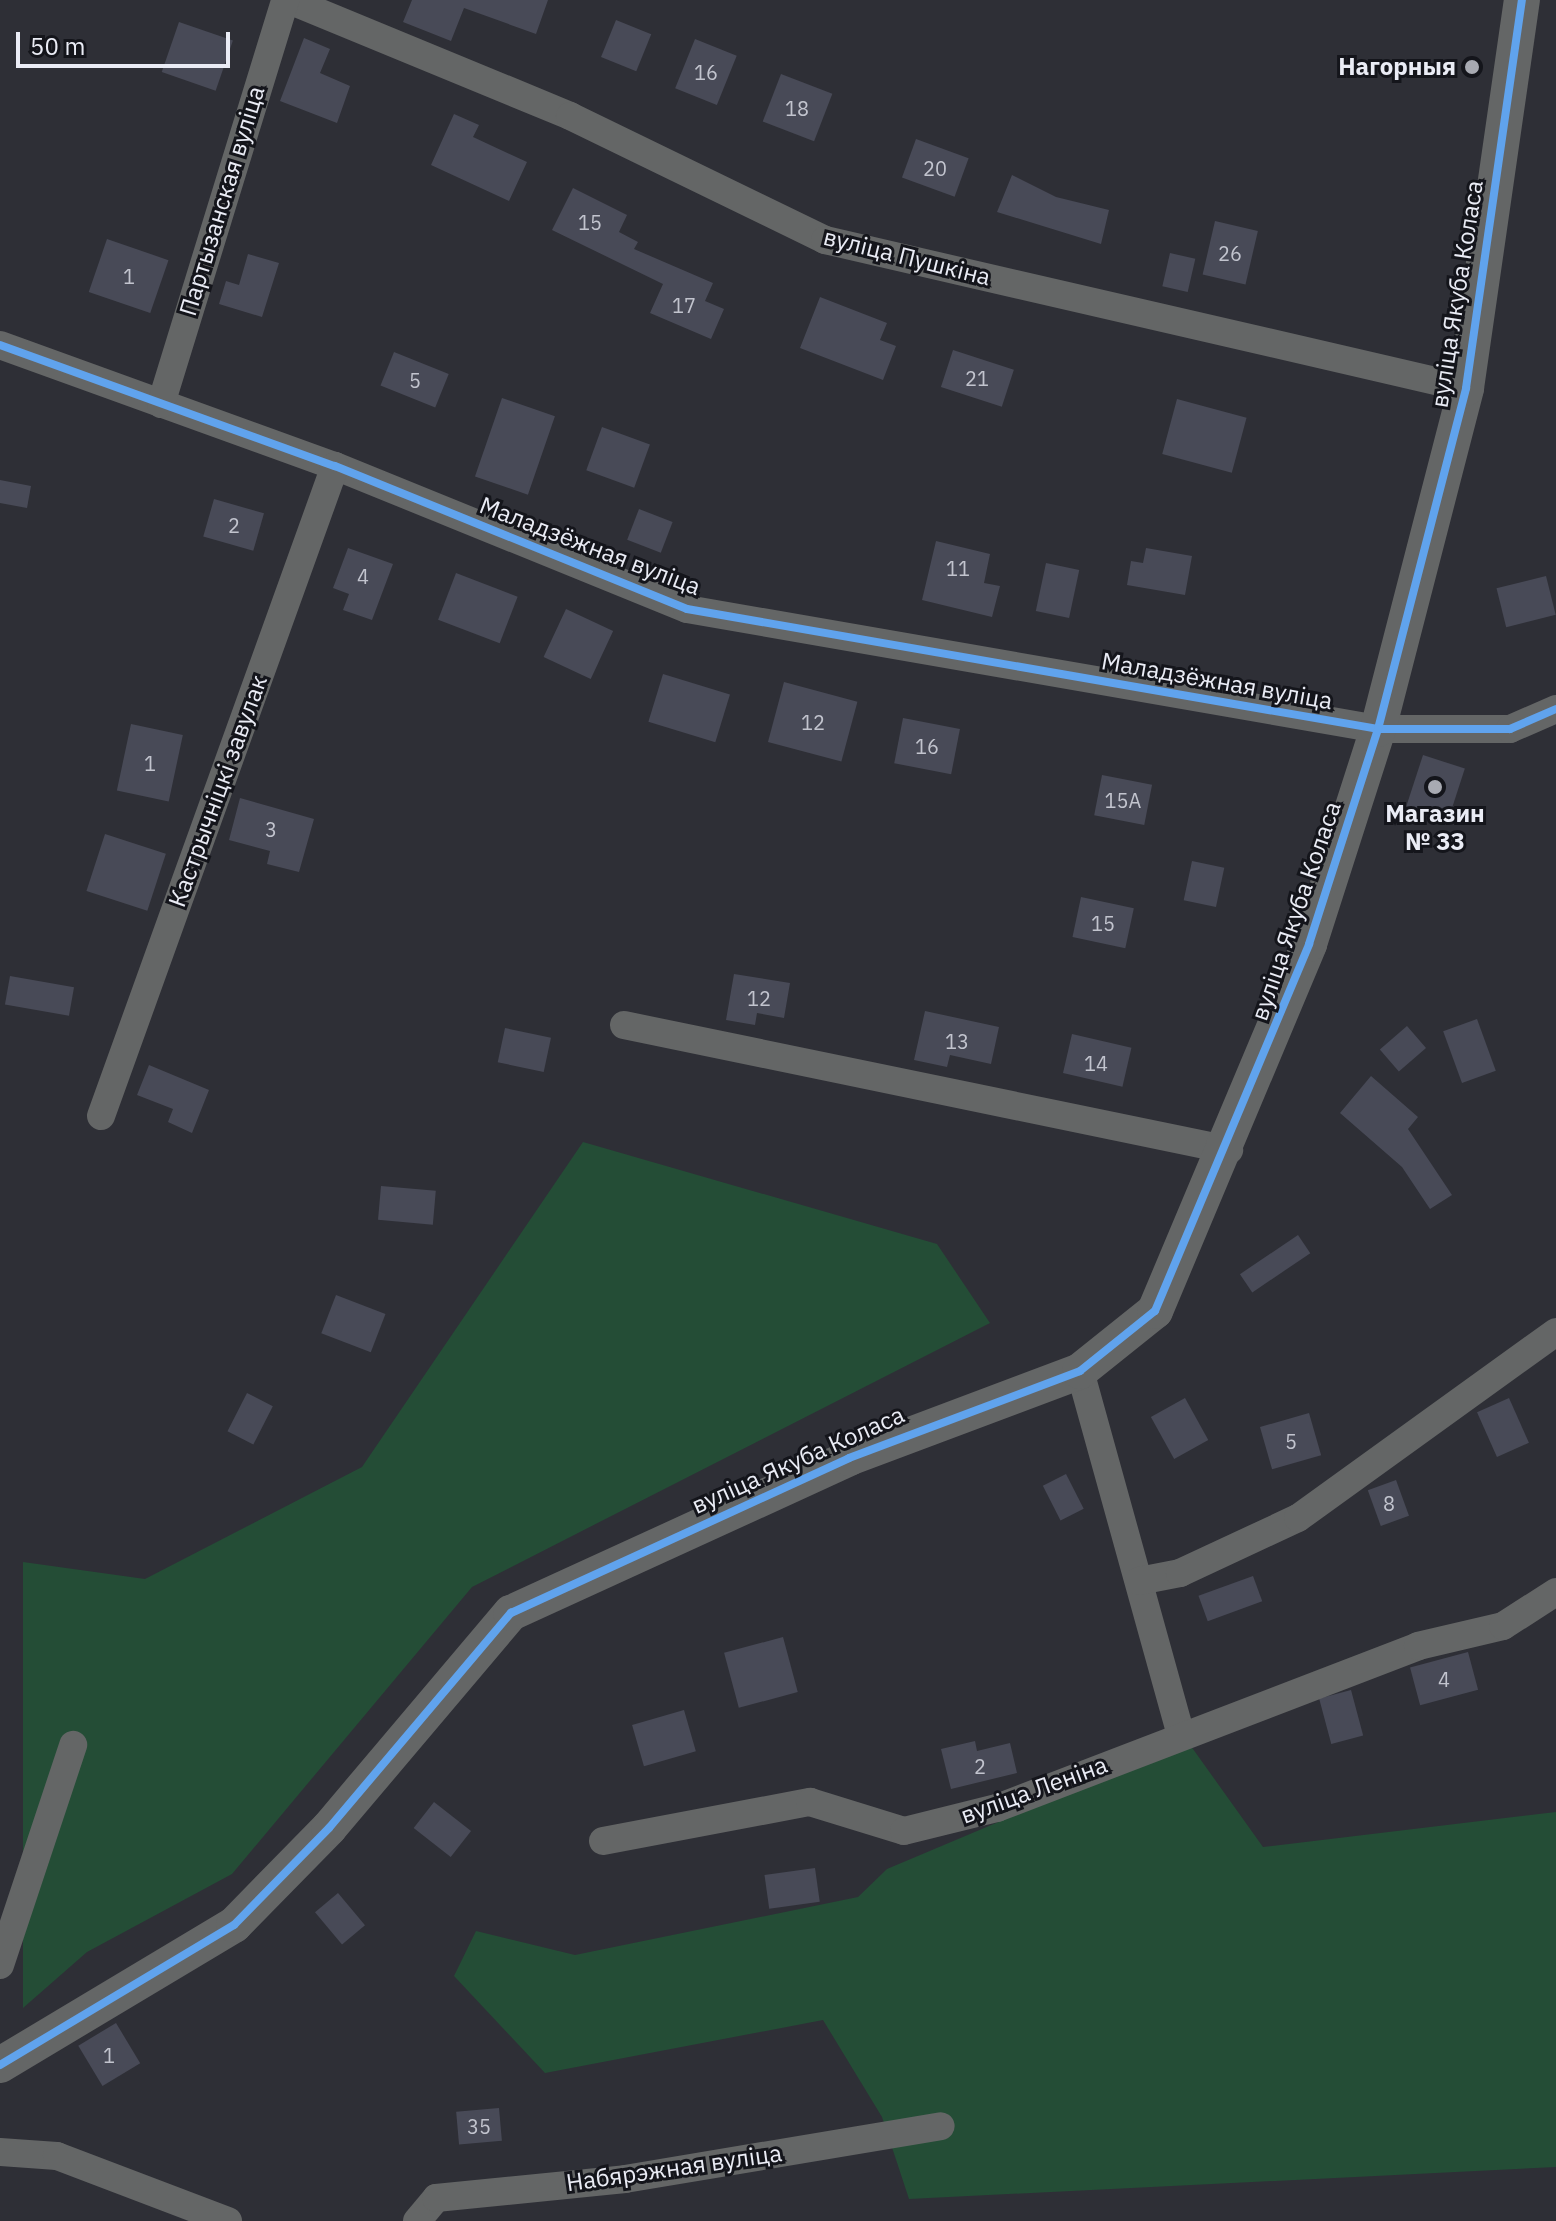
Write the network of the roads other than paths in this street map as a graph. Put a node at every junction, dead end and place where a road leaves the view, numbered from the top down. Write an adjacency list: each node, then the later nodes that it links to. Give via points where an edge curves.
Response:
1 (287, 0): 4 (street, вуліца Пушкіна, via 570,116 825,240); 5 (street, Партызанская вуліца)
2 (1522, 0): 4 (street, вуліца Якуба Коласа)
3 (0, 345): 5 (street, Маладзёжная вуліца)
4 (1466, 388): 8 (street, вуліца Якуба Коласа)
5 (161, 404): 6 (street, Маладзёжная вуліца)
6 (335, 466): 8 (street, Маладзёжная вуліца, via 687,609); 10 (street, Кастрычніцкі завулак)
7 (1556, 709): 8 (street, via 1510,729)
8 (1378, 729): 11 (street, вуліца Якуба Коласа, via 1309,944)
9 (624, 1025): 11 (street)
10 (101, 1116)
11 (1229, 1150): 13 (street, вуліца Якуба Коласа, via 1155,1311)
12 (1556, 1332): 14 (street, via 1298,1518 1180,1573)
13 (1080, 1371): 14 (street); 20 (street, вуліца Якуба Коласа, via 849,1458 511,1613 329,1828 234,1925)
14 (1139, 1581): 16 (street)
15 (1556, 1592): 16 (street, вуліца Леніна, via 1503,1626 1418,1646)
16 (1181, 1735): 18 (street, вуліца Леніна, via 997,1808 904,1831 810,1802)
17 (73, 1745): 19 (street)
18 (603, 1841)
19 (0, 1965)
20 (0, 2065)
21 (941, 2126): 24 (street, Набярэжная вуліца, via 625,2179 436,2198)
22 (0, 2152): 23 (street, via 57,2156)
23 (228, 2221)
24 (417, 2221)

